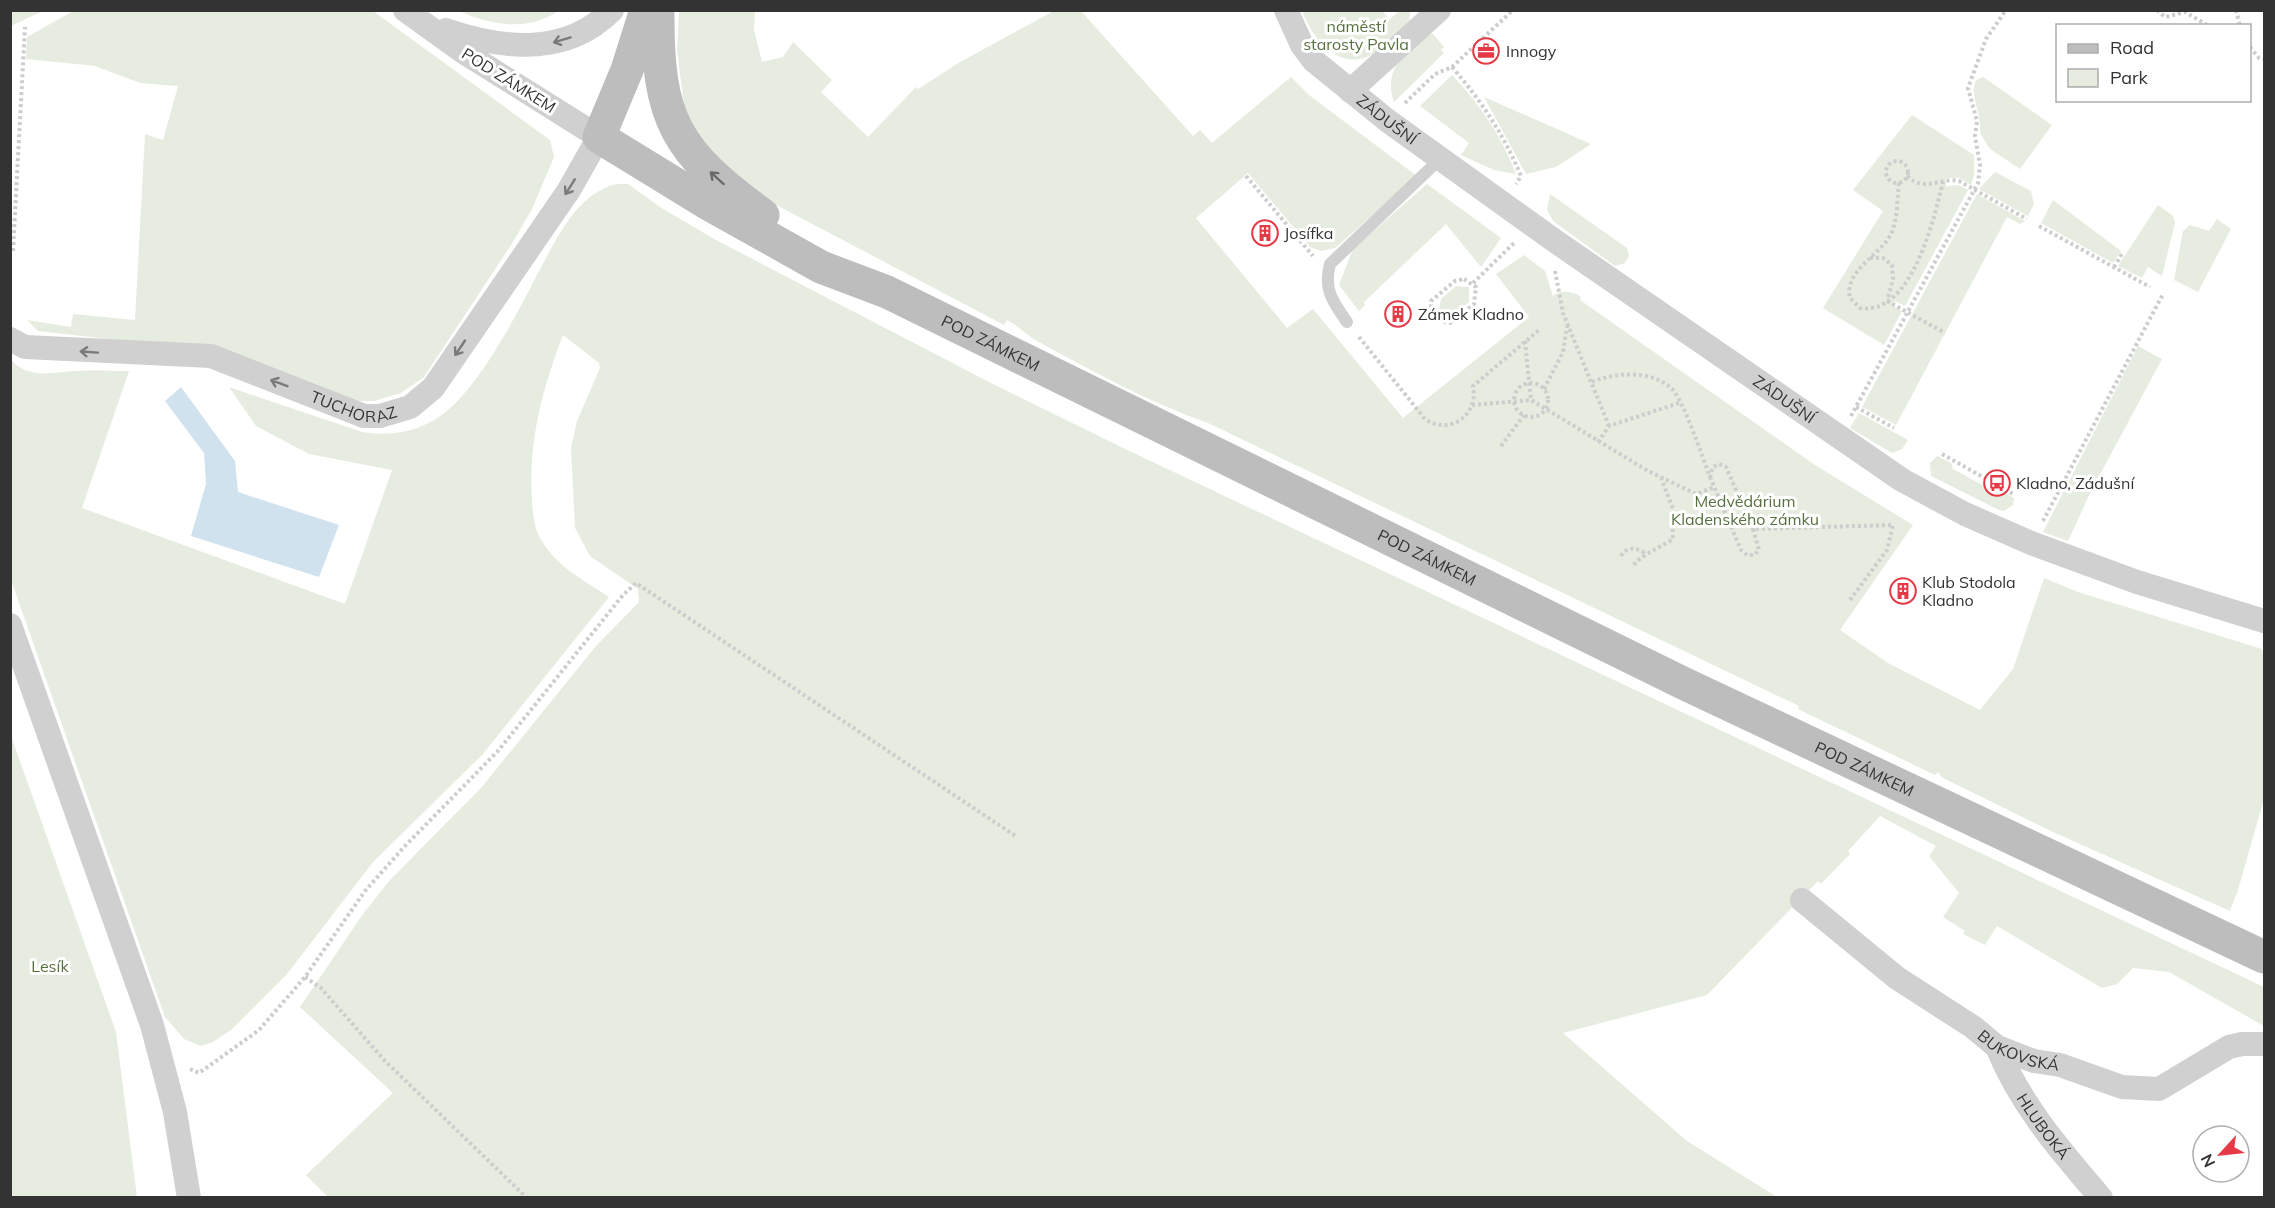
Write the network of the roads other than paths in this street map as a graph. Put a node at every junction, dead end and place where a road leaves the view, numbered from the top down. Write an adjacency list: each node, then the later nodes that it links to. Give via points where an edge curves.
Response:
1 (612, 10): 6 (street, POD ZÁMKEM, one-way to 6, via 576,36 524,46 487,42)
2 (646, 10): 8 (main road, via 627,70)
3 (658, 10): 10 (main road, one-way to 3, via 768,219 692,154 668,115)
4 (1286, 10): 7 (street, via 1314,61)
5 (1439, 10): 7 (street)
6 (413, 16): 8 (street, POD ZÁMKEM)
7 (1350, 91): 9 (street, ZÁDUŠNÍ)
8 (599, 137): 10 (main road, POD ZÁMKEM, via 812,262); 12 (street, TUCHORAZ, one-way to 12, via 569,190 433,388 422,399 396,412 364,416 211,356 25,347)
9 (1440, 159): 11 (lane, via 1330,264 1326,279 1333,301); 13 (street, ZÁDUŠNÍ, via 1839,438 1931,496 2031,543 2138,582)
10 (887, 292): 16 (main road, POD ZÁMKEM, via 1685,684)
11 (1347, 322)
12 (10, 339)
13 (2265, 621)
14 (10, 625): 19 (street, via 88,837 162,1058)
15 (1802, 900): 18 (street, BUKOVSKÁ, via 1897,978)
16 (2265, 957)
17 (2265, 1044): 18 (street, BUKOVSKÁ, via 2229,1047 2159,1089 2142,1090 2100,1081)
18 (1997, 1047): 20 (street, HLUBOKÁ, via 2025,1104)
19 (189, 1197)
20 (2102, 1197)

